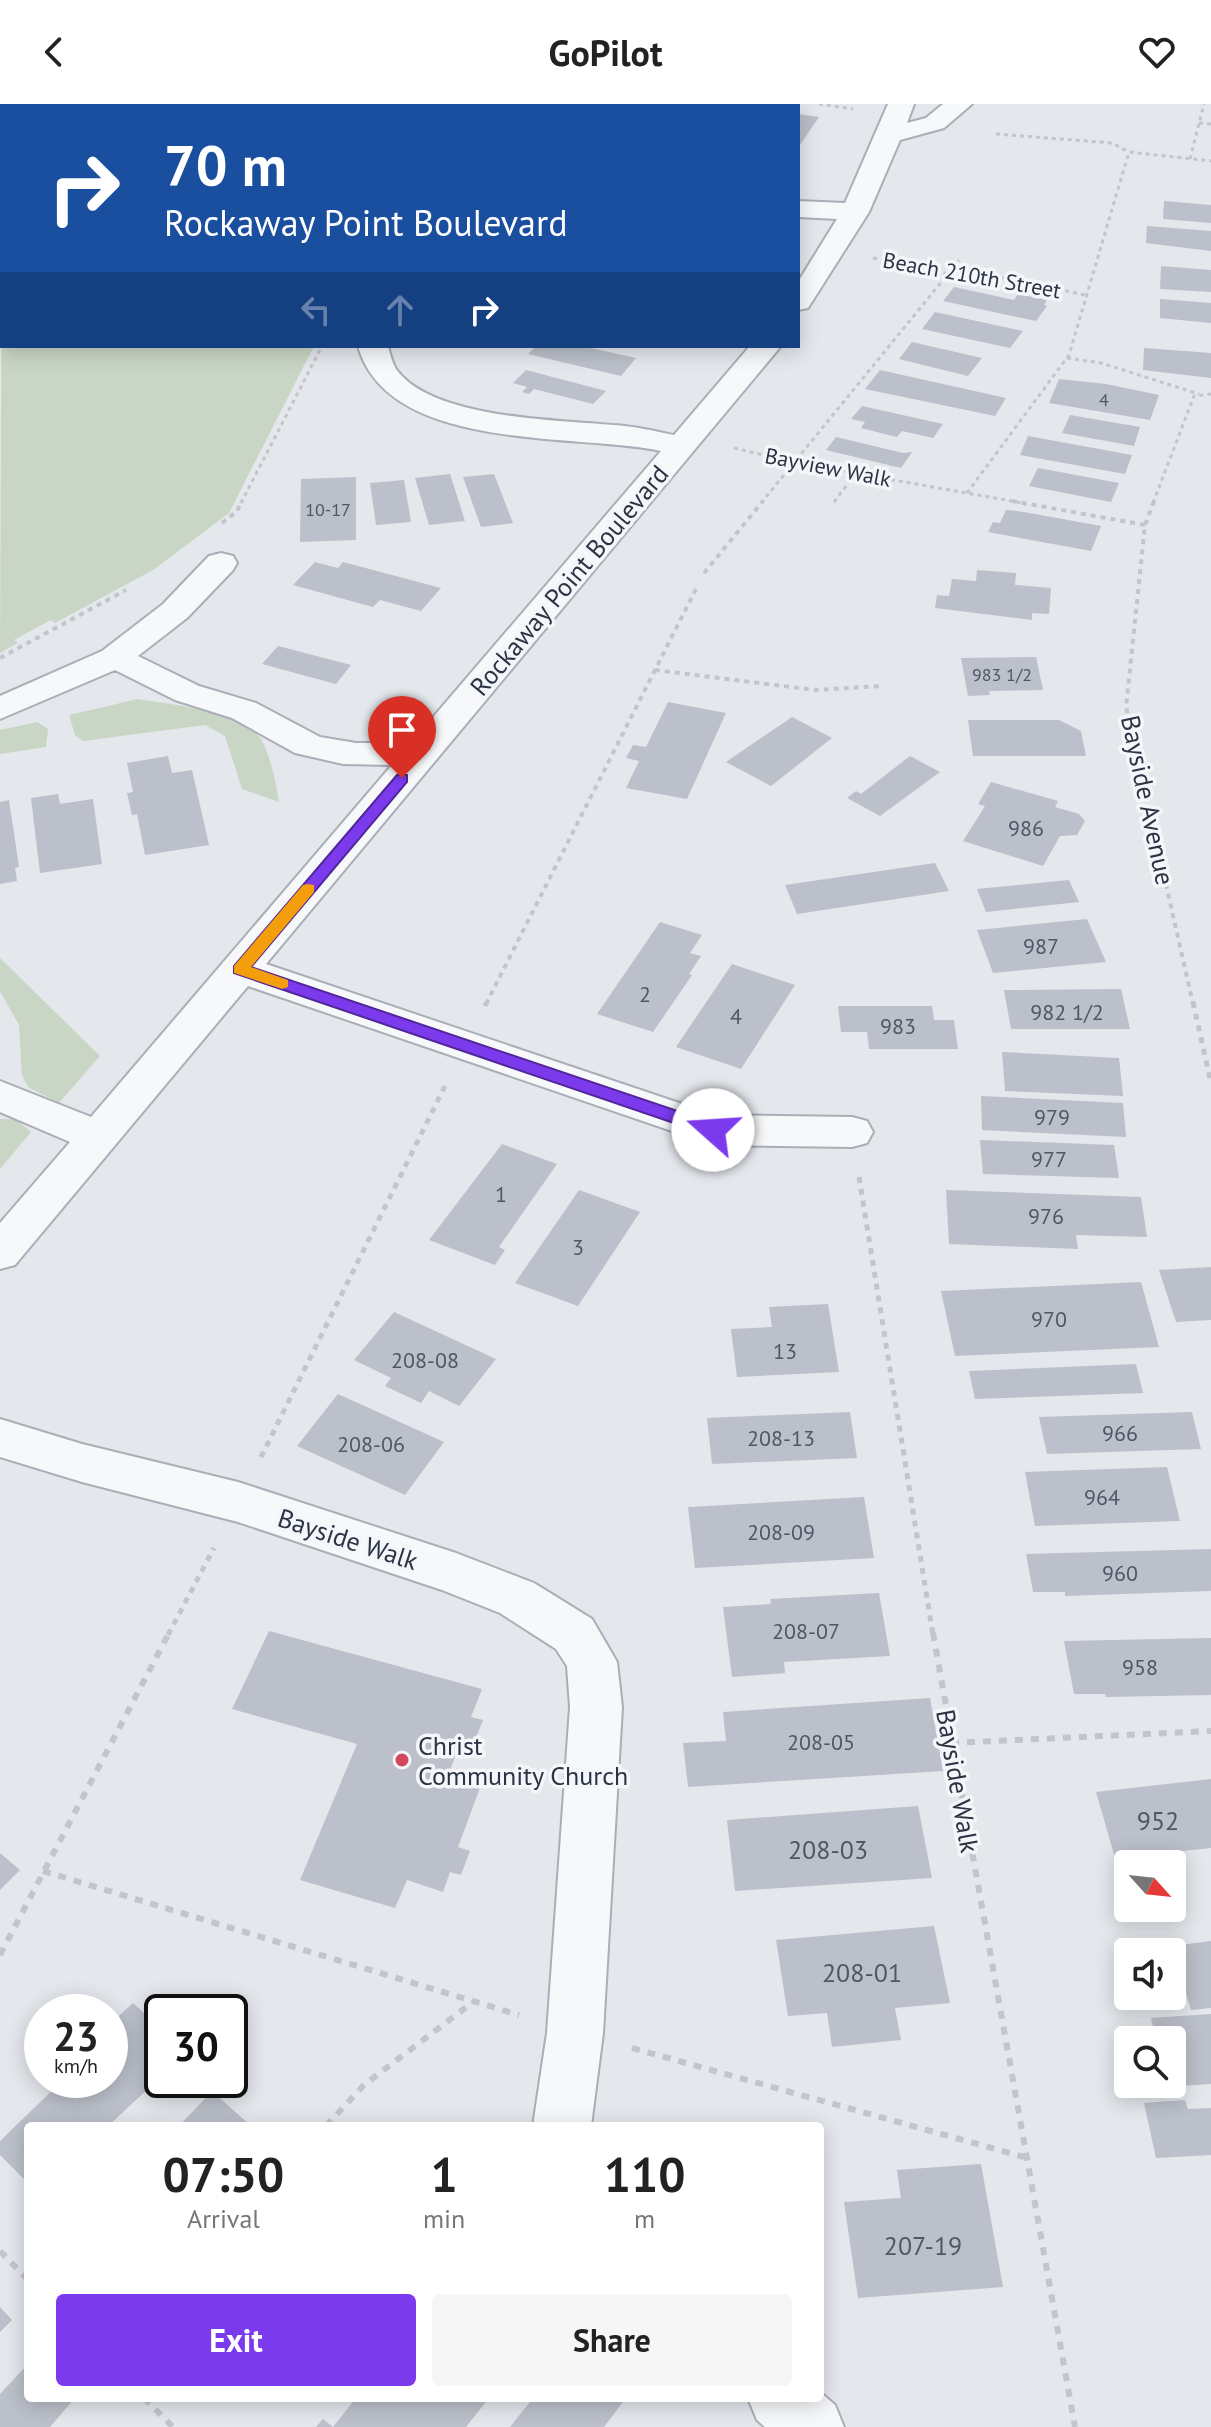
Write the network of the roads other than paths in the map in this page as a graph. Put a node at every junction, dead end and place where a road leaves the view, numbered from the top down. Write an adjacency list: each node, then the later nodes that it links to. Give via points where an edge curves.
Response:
1 (901, 104): 3 (street)
2 (959, 104): 3 (street, via 935,123)
3 (891, 135): 5 (street)
4 (802, 207): 5 (street)
5 (856, 212): 6 (street)
6 (800, 299)
7 (374, 348): 9 (street, via 388,378 445,408 554,432)
8 (764, 348): 9 (street, Rockaway Point Boulevard)
9 (686, 441): 13 (street, Rockaway Point Boulevard)
10 (221, 563): 11 (street, via 175,611)
11 (114, 658): 12 (street); 13 (street, via 185,693 241,709 291,740 351,753)
12 (0, 709)
13 (422, 754): 14 (street, Rockaway Point Boulevard)
14 (240, 969): 16 (street, via 713,1130); 17 (street, Rockaway Point Boulevard)
15 (0, 1096): 17 (street)
16 (852, 1132)
17 (99, 1137): 18 (street, Rockaway Point Boulevard)
18 (0, 1253)
19 (0, 1438): 20 (street, Bayside Walk, via 238,1502 456,1574 517,1598 574,1634 592,1662 596,1707 575,2033)
20 (563, 2122)
21 (784, 2402): 22 (street)
22 (813, 2427)

